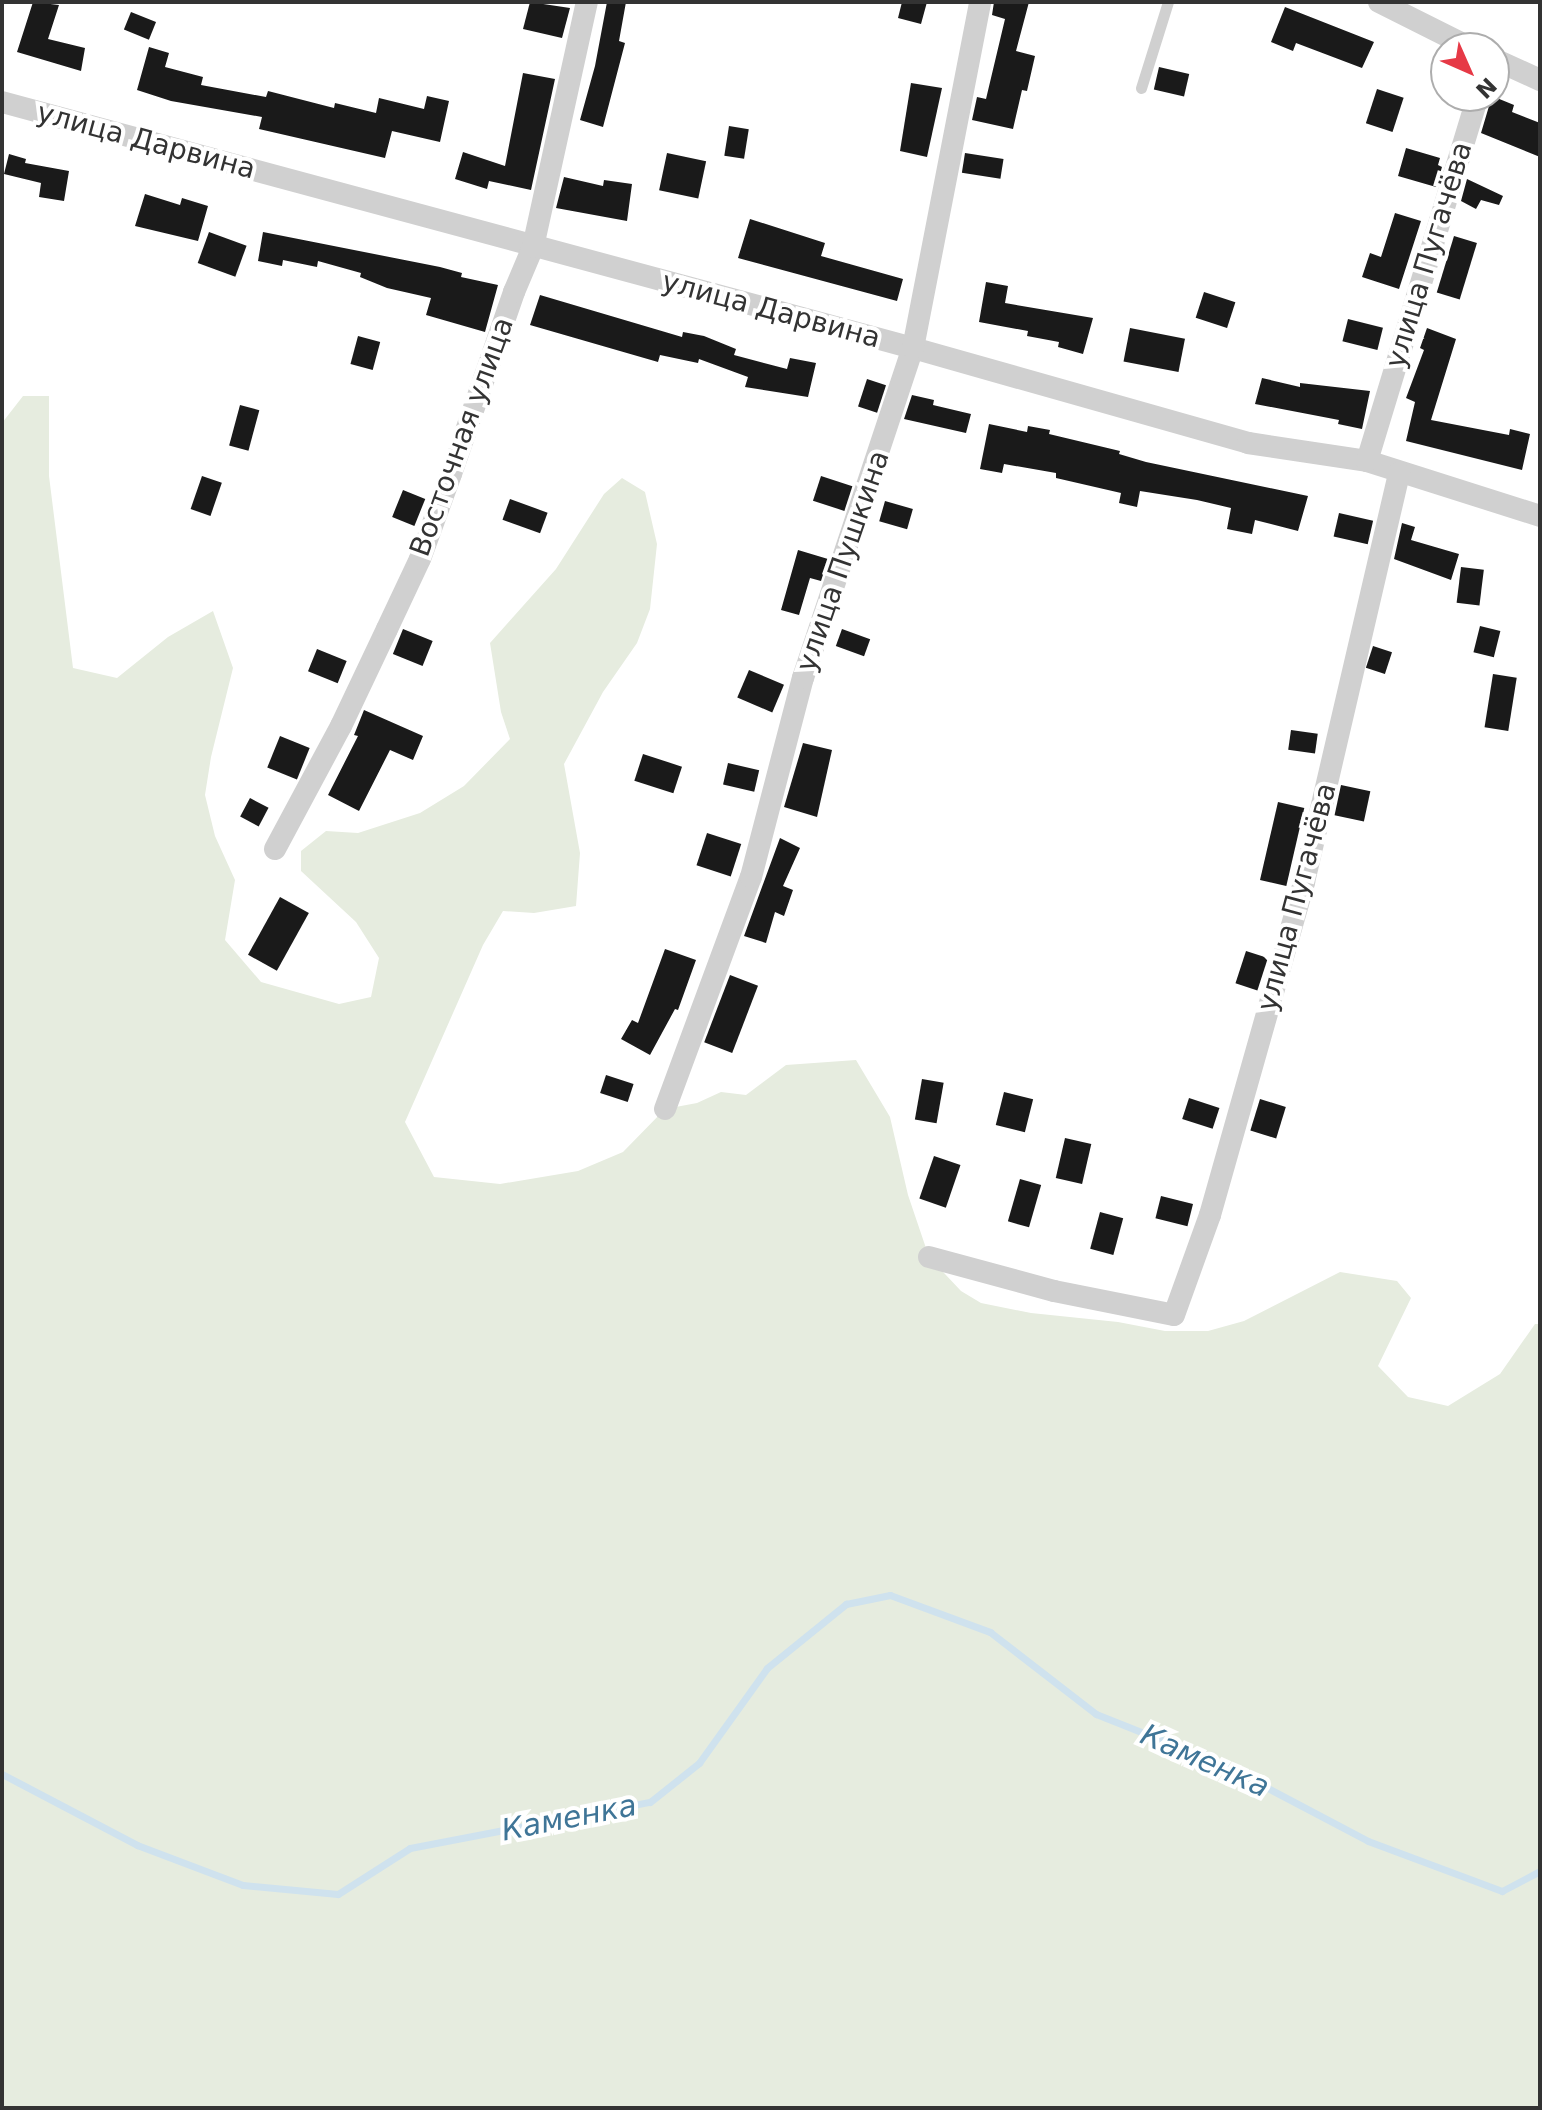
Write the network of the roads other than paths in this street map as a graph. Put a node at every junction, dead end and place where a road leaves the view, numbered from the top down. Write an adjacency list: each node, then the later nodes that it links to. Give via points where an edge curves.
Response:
1 (587, 2): 11 (street, Восточная улица)
2 (980, 2): 12 (street, улица Пушкина)
3 (1168, 2): 8 (lane)
4 (1379, 2): 5 (street)
5 (1439, 32)
6 (1510, 67): 7 (street)
7 (1540, 80)
8 (1141, 88)
9 (2, 102): 11 (street, улица Дарвина)
10 (1473, 112): 13 (street, улица Пугачёва)
11 (533, 247): 12 (street, улица Дарвина); 16 (street, Восточная улица, via 420,559 341,726)
12 (913, 348): 13 (street, улица Дарвина, via 1248,443); 17 (street, улица Пушкина, via 803,678 751,877)
13 (1367, 461): 14 (street, улица Дарвина)
14 (1399, 473): 15 (street, улица Дарвина); 18 (street, улица Пугачёва, via 1304,882 1210,1215 1174,1315 1054,1291)
15 (1540, 516)
16 (275, 849)
17 (665, 1109)
18 (929, 1257)

